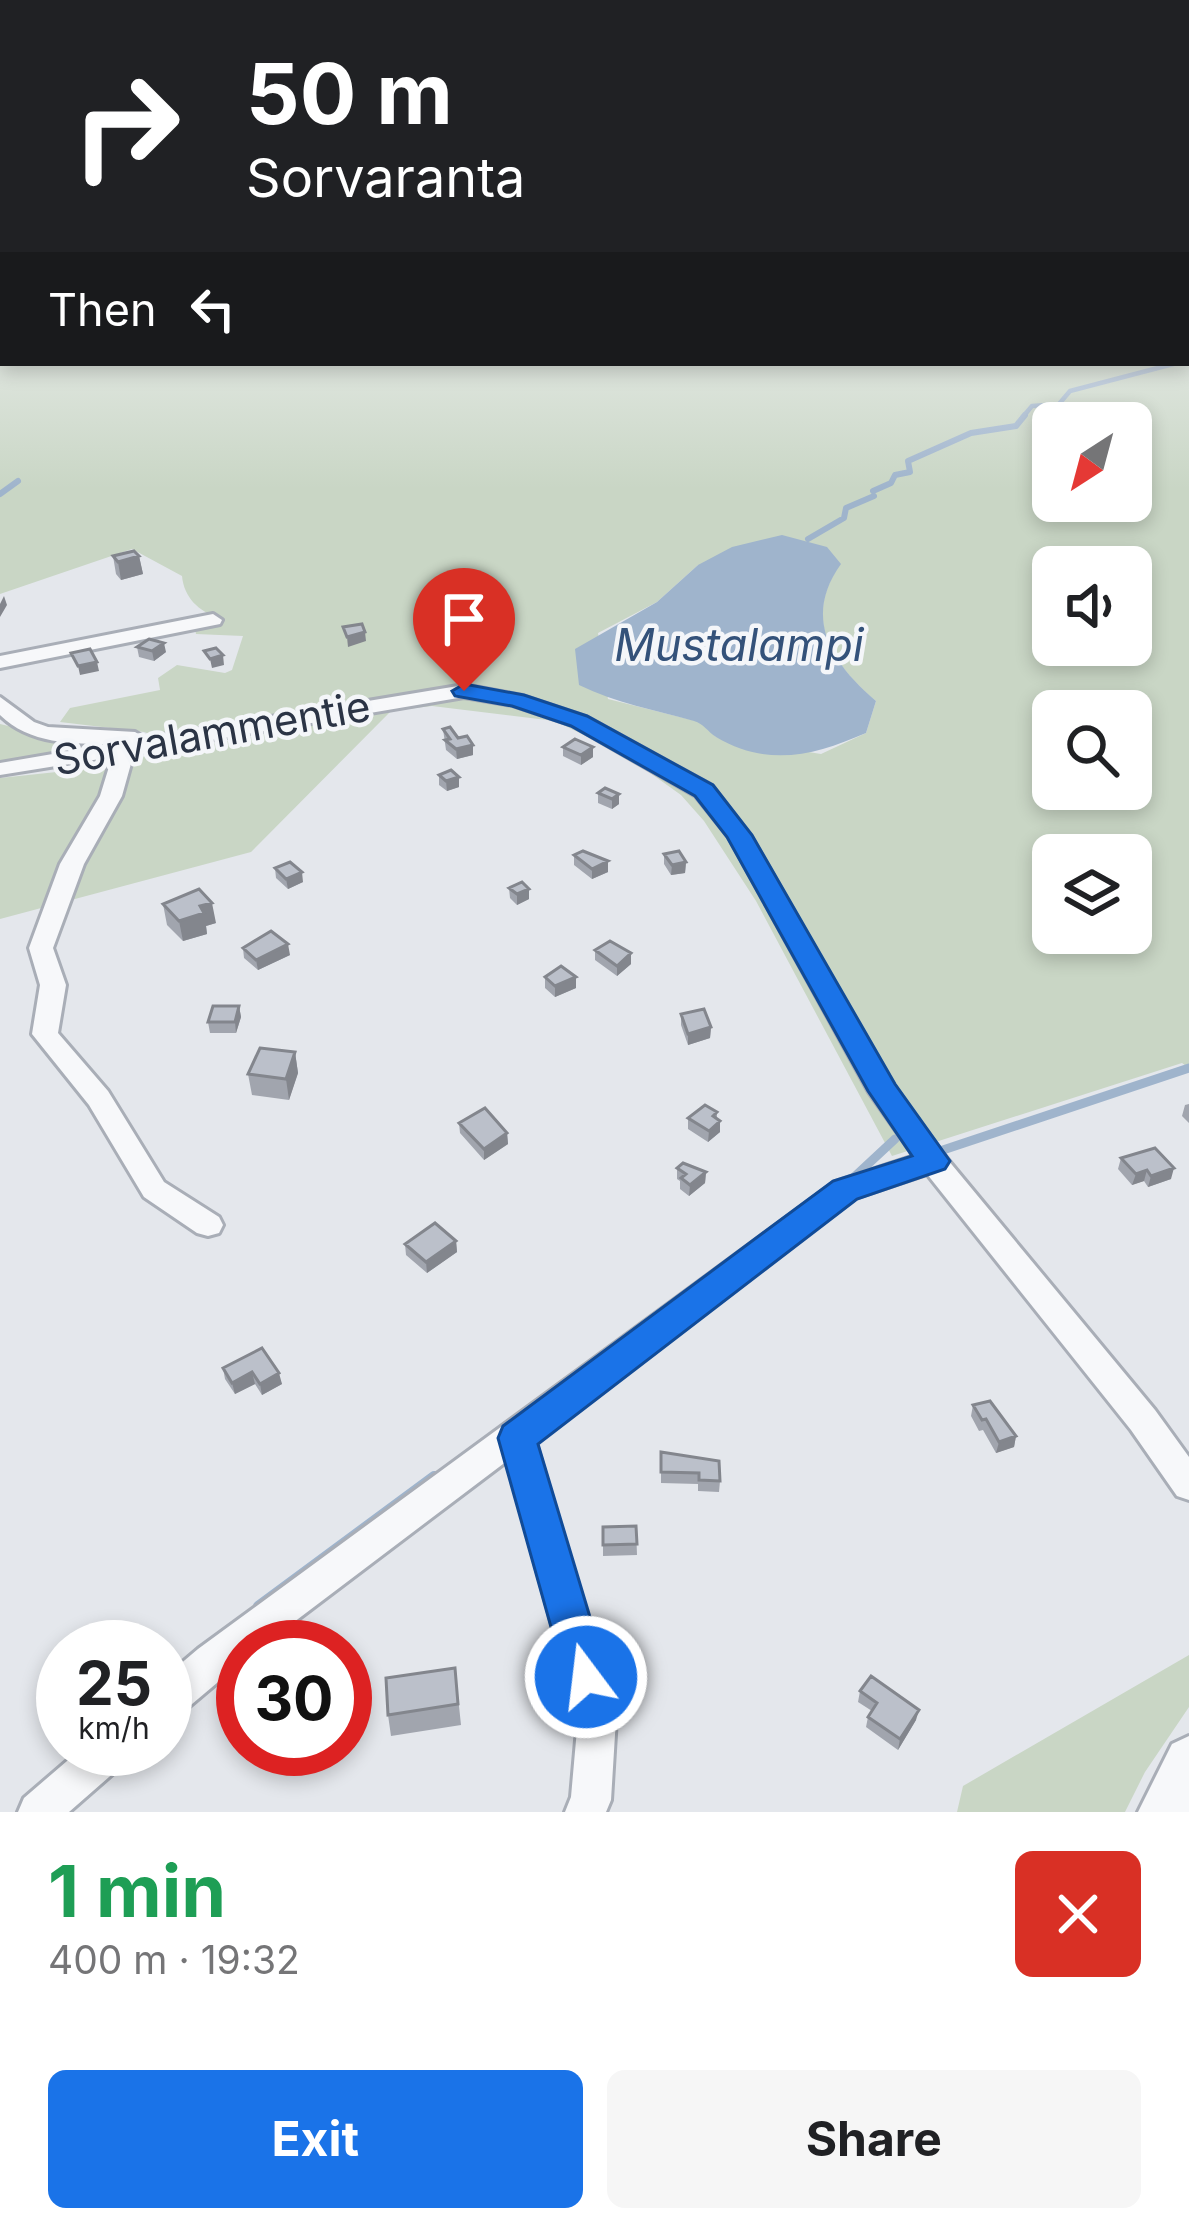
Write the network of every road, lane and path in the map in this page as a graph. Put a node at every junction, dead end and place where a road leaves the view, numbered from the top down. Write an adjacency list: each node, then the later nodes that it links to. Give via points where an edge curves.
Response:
1 (213, 620): 2 (street)
2 (0, 662)
3 (0, 703): 4 (street, via 44,733)
4 (154, 745): 5 (street, Sorvalammentie); 7 (street, Sorvalammentie, via 464,691 579,721 658,761 704,790 739,835 883,1091)
5 (124, 751): 6 (street, Sorvalammentie); 8 (street, via 40,948 53,986 45,1034 167,1206)
6 (0, 769)
7 (933, 1161): 9 (street, via 845,1190); 10 (street, Sorvalammentie)
8 (208, 1225)
9 (517, 1438): 11 (street); 15 (street, via 597,1718)
10 (1189, 1486)
11 (192, 1679)
12 (1189, 1762): 16 (street)
13 (80, 1776): 14 (street)
14 (38, 1812)
15 (585, 1812)
16 (1162, 1812)

